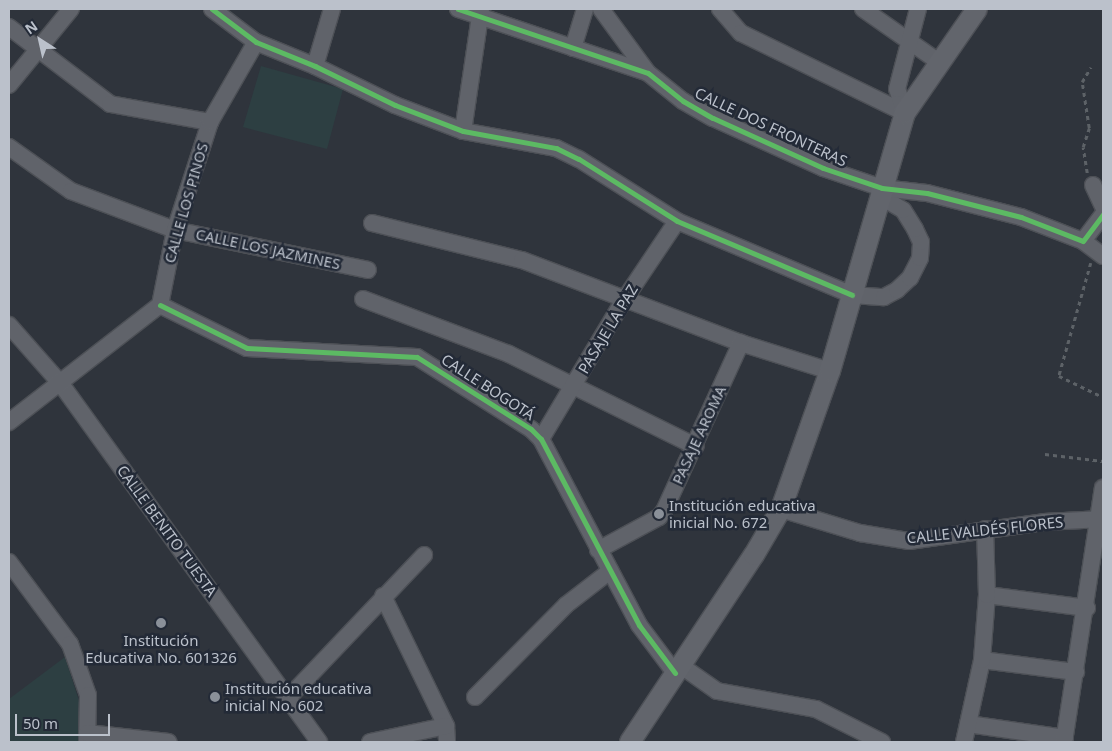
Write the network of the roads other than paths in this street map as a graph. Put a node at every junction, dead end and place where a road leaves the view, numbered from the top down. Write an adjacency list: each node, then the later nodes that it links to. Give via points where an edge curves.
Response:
1 (71, 9): 16 (street)
2 (212, 9): 14 (street)
3 (332, 9): 18 (street)
4 (458, 9): 11 (street, CALLE DOS FRONTERAS)
5 (585, 9): 15 (street)
6 (601, 9): 19 (street)
7 (720, 9): 21 (street, via 741,33)
8 (863, 9): 13 (street)
9 (918, 9): 13 (street)
10 (977, 9): 17 (main road)
11 (480, 13): 15 (street, CALLE DOS FRONTERAS); 23 (street)
12 (9, 27): 16 (street)
13 (909, 40): 17 (street); 21 (street, via 897,89)
14 (256, 42): 18 (street); 22 (street, CALLE LOS PINOS)
15 (574, 48): 19 (street, CALLE DOS FRONTERAS)
16 (38, 50): 20 (street); 22 (street, via 110,104)
17 (939, 62): 21 (main road)
18 (315, 66): 23 (street)
19 (648, 74): 26 (street, CALLE DOS FRONTERAS, via 683,101 714,118)
20 (9, 85)
21 (905, 113): 26 (main road)
22 (210, 122): 31 (street, CALLE LOS PINOS)
23 (462, 131): 29 (street, via 556,148)
24 (9, 146): 31 (street, CALLE LOS JAZMINES, via 71,191)
25 (1093, 185): 27 (street)
26 (881, 192): 32 (street, via 927,193 1021,217); 34 (main road); 34 (street, via 903,210 916,229 921,242 920,258 910,278 884,297)
27 (1103, 206)
28 (1103, 214): 32 (street)
29 (677, 221): 34 (street); 36 (street, PASAJE LA PAZ)
30 (372, 223): 36 (street, via 522,260)
31 (175, 230): 33 (street, CALLE LOS JAZMINES); 37 (street, CALLE LOS PINOS)
32 (1094, 249)
33 (368, 270)
34 (852, 294): 40 (main road)
35 (363, 299): 42 (street, via 510,354)
36 (624, 300): 39 (street); 42 (street, PASAJE LA PAZ)
37 (160, 305): 41 (street); 44 (street, CALLE BOGOTÁ, via 247,348 417,357 532,429)
38 (9, 325): 41 (street, CALLE BENITO TUESTA)
39 (741, 343): 40 (street); 45 (street, PASAJE AROMA)
40 (830, 371): 47 (main road)
41 (61, 384): 43 (street); 60 (street, CALLE BENITO TUESTA)
42 (573, 386): 44 (street, PASAJE LA PAZ); 45 (street)
43 (9, 422)
44 (541, 439): 50 (street, CALLE BOGOTÁ)
45 (695, 446): 50 (street, PASAJE AROMA, via 659,517)
46 (1103, 488): 48 (street)
47 (781, 509): 49 (street, CALLE VALDÉS FLORES, via 860,533 909,541); 58 (main road, via 744,572)
48 (1100, 519): 49 (street, CALLE VALDÉS FLORES); 56 (street)
49 (985, 529): 54 (street)
50 (598, 550): 53 (street, CALLE BOGOTÁ)
51 (424, 555): 55 (street)
52 (9, 562): 64 (street, via 70,644 88,695)
53 (610, 571): 58 (street, CALLE BOGOTÁ, via 639,625); 61 (street, via 566,605)
54 (987, 595): 56 (street); 57 (street)
55 (382, 596): 60 (street); 63 (street)
56 (1087, 608): 59 (street)
57 (982, 660): 59 (street); 62 (street)
58 (678, 669): 69 (main road); 70 (street, CALLE BOGOTÁ, via 717,691 816,709)
59 (1076, 672): 65 (street)
60 (289, 697): 67 (street, CALLE BENITO TUESTA)
61 (475, 697)
62 (968, 724): 65 (street); 71 (street)
63 (447, 734): 68 (street)
64 (87, 737): 66 (street)
65 (1064, 740)
66 (169, 742)
67 (319, 742)
68 (370, 742)
69 (630, 742)
70 (882, 742)
71 (964, 742)

